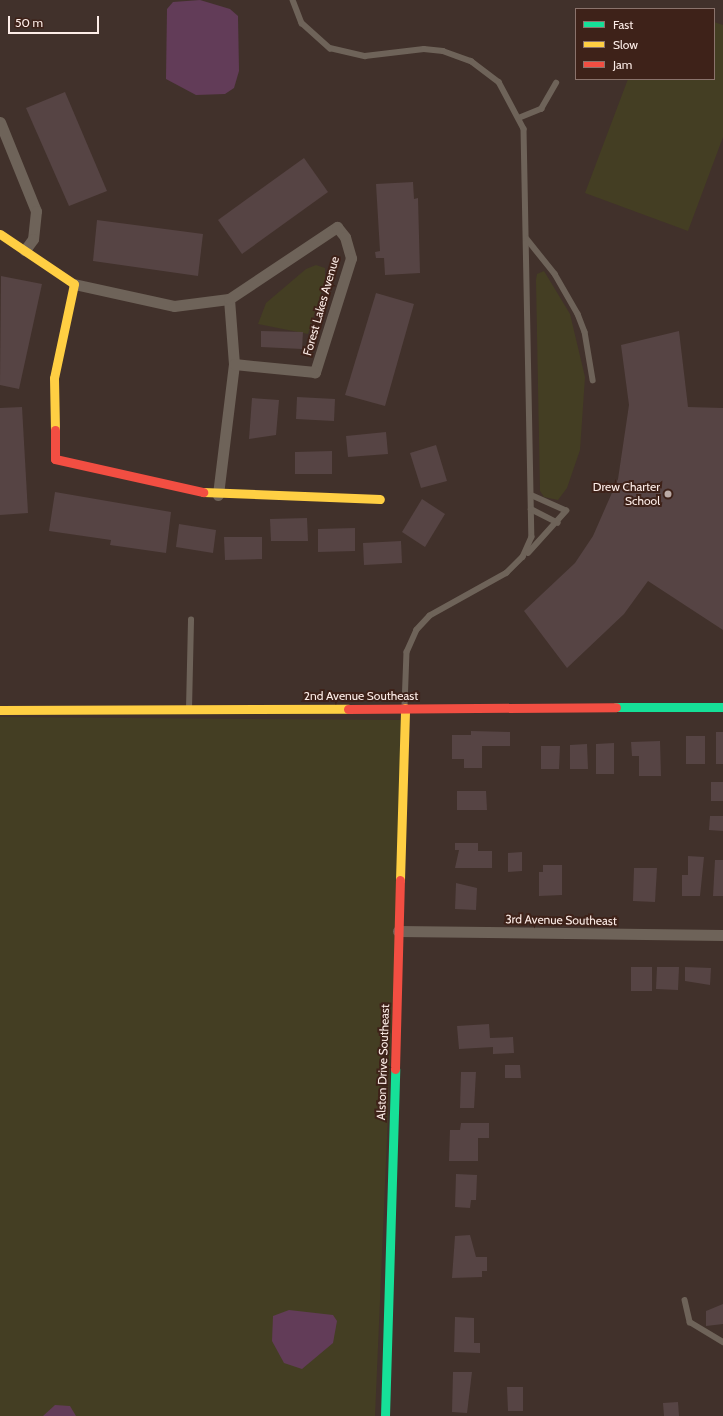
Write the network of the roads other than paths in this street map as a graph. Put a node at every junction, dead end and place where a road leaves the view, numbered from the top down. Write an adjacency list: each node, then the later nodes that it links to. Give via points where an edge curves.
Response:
1 (293, 0): 3 (lane, via 302,23 315,38 335,50 365,56 424,49 443,51 471,61 499,82)
2 (556, 82): 3 (lane, via 541,109)
3 (521, 117): 6 (lane)
4 (0, 122): 7 (street, via 36,211 33,239)
5 (0, 234): 7 (street, Forest Lakes Avenue)
6 (527, 239): 11 (lane, via 555,274 578,314 585,332); 13 (lane)
7 (25, 250): 8 (street, Forest Lakes Avenue)
8 (74, 284): 9 (street, Forest Lakes Avenue, via 174,306); 12 (street, via 54,378 55,459)
9 (229, 299): 10 (street); 10 (street, Forest Lakes Avenue, via 337,227 345,237 350,258 315,372)
10 (234, 364): 12 (street)
11 (593, 380)
12 (218, 495): 14 (street)
13 (532, 496): 15 (lane); 16 (lane, via 566,512)
14 (380, 499)
15 (531, 509): 16 (lane); 17 (lane, via 532,537)
16 (558, 523): 17 (lane)
17 (523, 557): 20 (lane, via 495,581 423,622 407,652)
18 (191, 620): 21 (lane)
19 (723, 707): 20 (street, 2nd Avenue Southeast)
20 (405, 708): 21 (street, 2nd Avenue Southeast); 23 (street, Alston Drive Southeast)
21 (189, 709): 22 (street, 2nd Avenue Southeast)
22 (0, 710)
23 (398, 931): 24 (street, 3rd Avenue Southeast); 27 (street, Alston Drive Southeast)
24 (723, 935)
25 (685, 1300): 26 (lane, via 690,1322)
26 (723, 1342)
27 (385, 1416)

